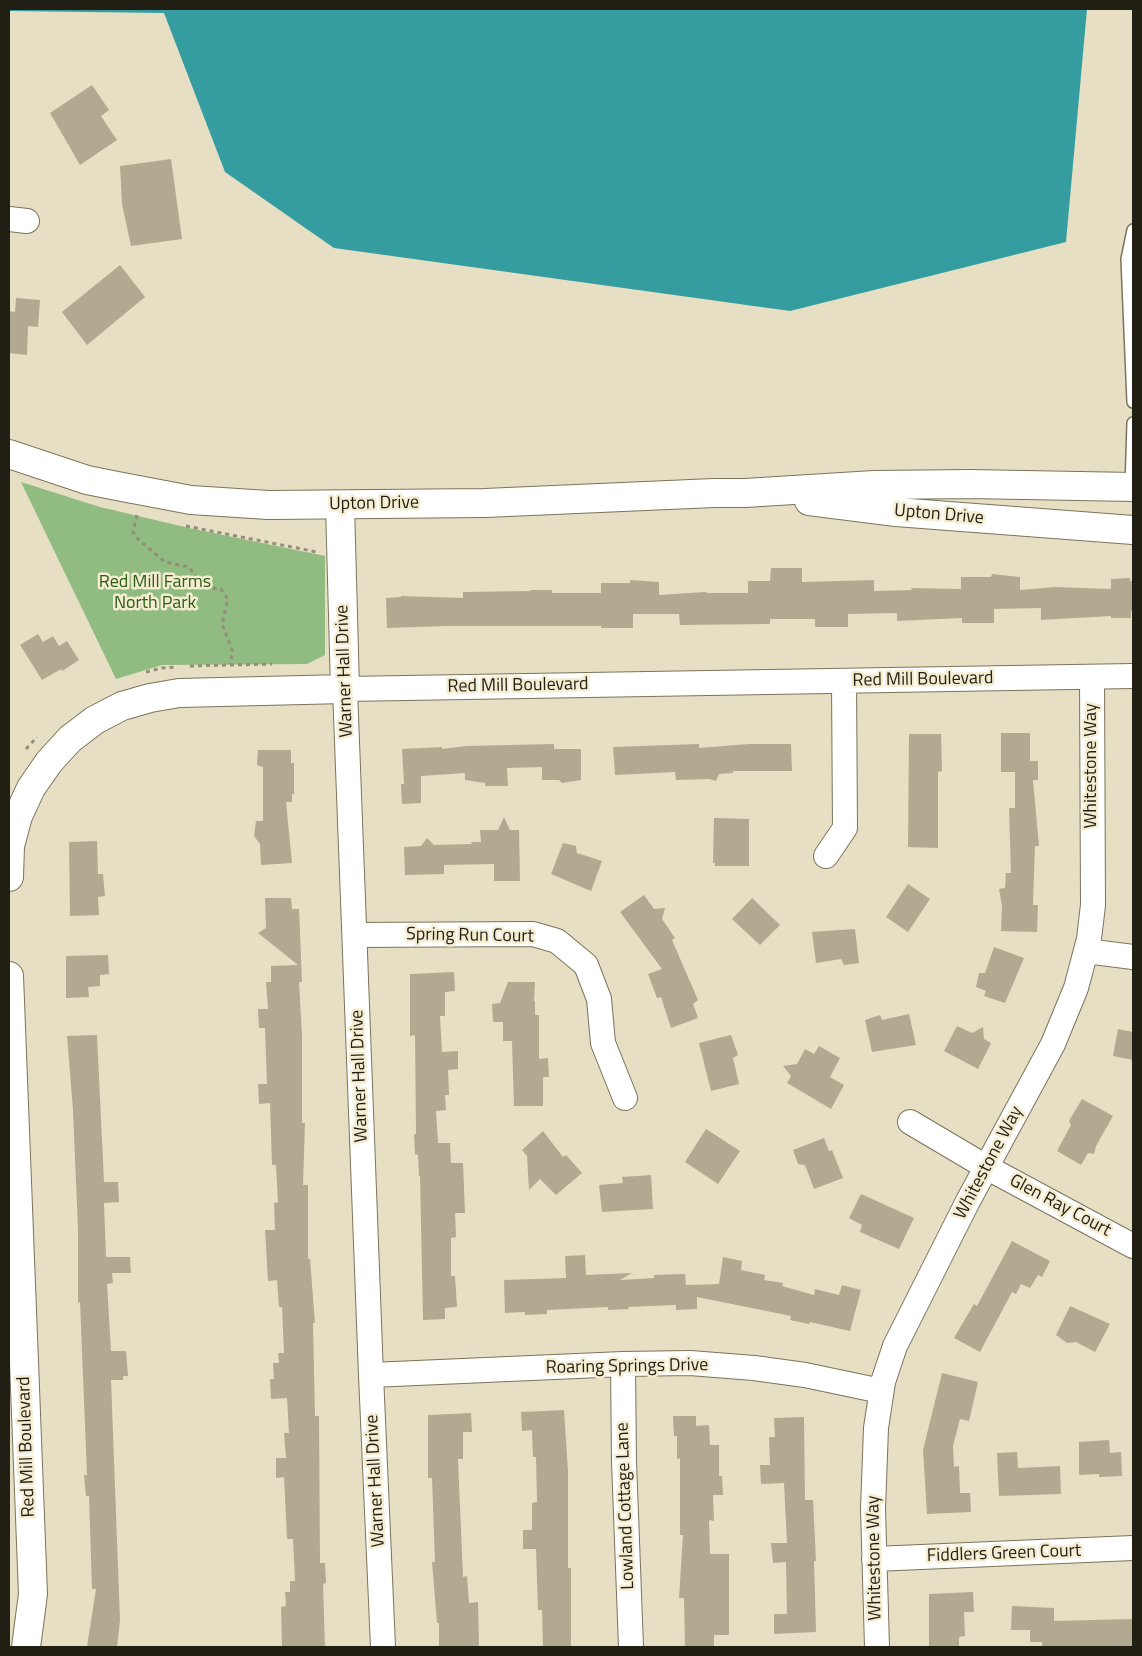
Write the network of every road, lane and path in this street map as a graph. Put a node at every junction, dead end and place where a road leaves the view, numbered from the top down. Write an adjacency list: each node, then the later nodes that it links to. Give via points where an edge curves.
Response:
1 (1133, 230): 2 (lane, via 1126,259)
2 (1133, 402)
3 (1133, 423): 5 (lane)
4 (9, 454): 7 (main road, Upton Drive, via 87,480 190,500 258,505)
5 (1132, 487): 6 (main road, Upton Drive, via 874,485)
6 (745, 493): 7 (main road, Upton Drive); 9 (main road, Upton Drive, via 896,512)
7 (340, 505): 14 (main road, Warner Hall Drive)
8 (136, 515): 10 (path, via 134,532 138,539 165,562 189,567 203,587 221,589 228,599 222,624 233,652)
9 (1133, 530)
10 (230, 664)
11 (1133, 676): 12 (street, Red Mill Boulevard)
12 (1092, 677): 13 (street, Red Mill Boulevard); 18 (street, Whitestone Way, via 1093,905)
13 (844, 681): 14 (street, Red Mill Boulevard); 15 (street, via 845,828)
14 (346, 689): 16 (main road, Red Mill Boulevard, via 179,693 122,706 95,720 70,739 31,788 18,816 10,846); 17 (street, Warner Hall Drive)
15 (826, 856)
16 (9, 877)
17 (354, 935): 22 (street, Spring Run Court, via 533,934 557,941 586,966 599,999 603,1043); 27 (street, Warner Hall Drive)
18 (1086, 951): 19 (street); 24 (street, Whitestone Way, via 1076,988 1053,1044)
19 (1133, 957)
20 (9, 976): 21 (main road, Red Mill Boulevard)
21 (10, 1020): 31 (main road, Red Mill Boulevard, via 33,1594)
22 (625, 1098)
23 (910, 1122): 24 (street, Glen Ray Court)
24 (986, 1167): 25 (street, Glen Ray Court); 28 (street, Whitestone Way, via 895,1346)
25 (1133, 1246)
26 (624, 1364): 27 (street, Roaring Springs Drive); 28 (street, Roaring Springs Drive, via 690,1363 754,1368); 33 (street, Lowland Cottage Lane)
27 (371, 1375): 32 (street, Warner Hall Drive)
28 (881, 1391): 30 (street, Whitestone Way, via 876,1428)
29 (1133, 1548): 30 (street, Fiddlers Green Court)
30 (874, 1559): 34 (street, Whitestone Way)
31 (26, 1647)
32 (383, 1647)
33 (631, 1647)
34 (877, 1647)

